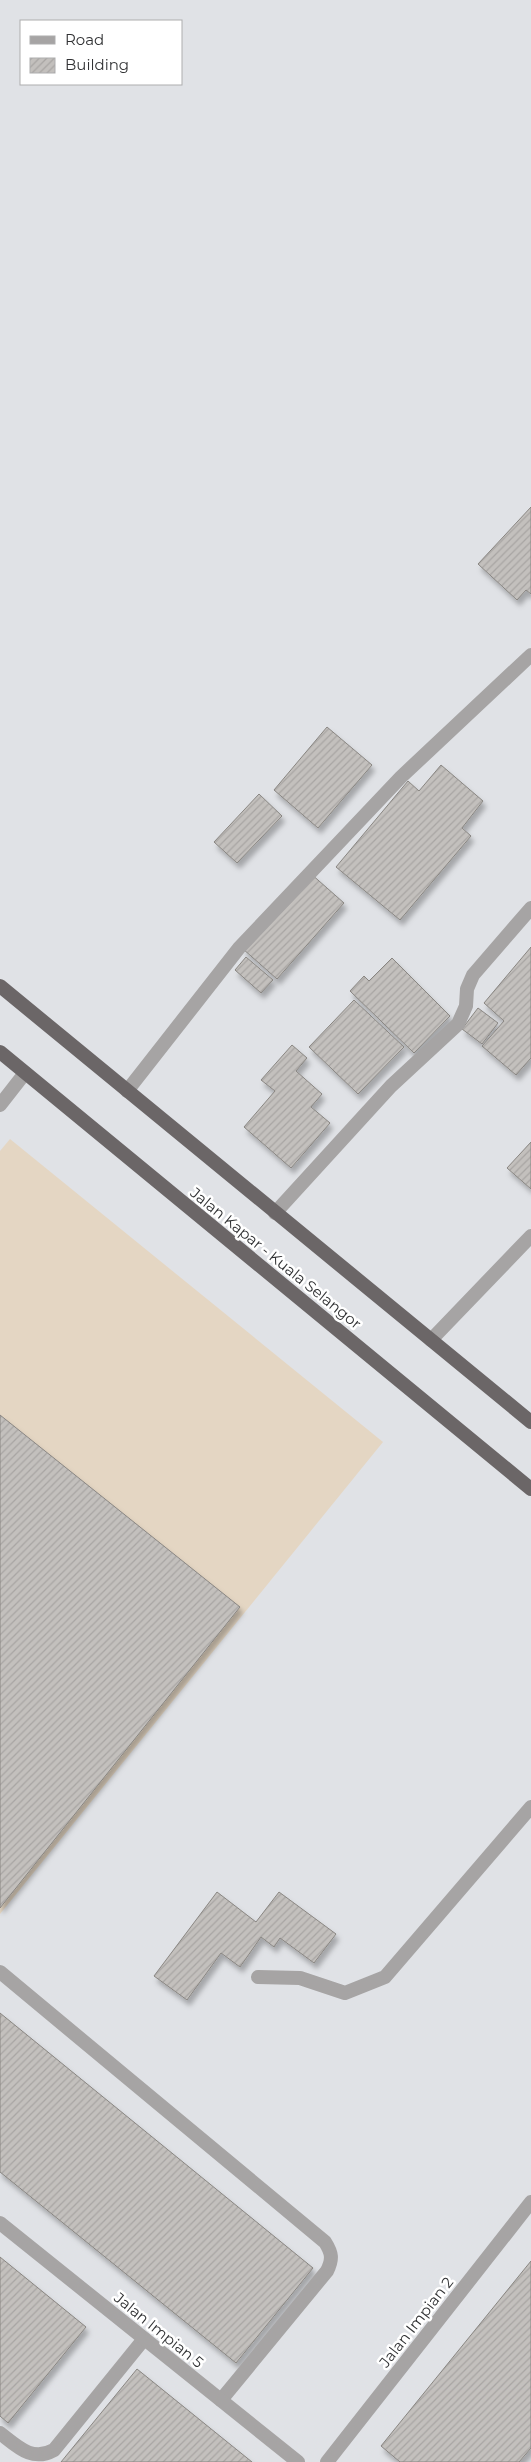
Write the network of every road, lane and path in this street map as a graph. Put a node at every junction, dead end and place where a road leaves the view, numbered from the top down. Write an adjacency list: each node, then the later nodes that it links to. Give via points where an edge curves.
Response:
1 (531, 655): 6 (street, via 401,777 239,948)
2 (531, 908): 8 (street, via 473,975 458,1024 391,1086)
3 (0, 986): 6 (highway)
4 (0, 1052): 5 (highway, Jalan Kapar - Kuala Selangor)
5 (25, 1073): 7 (street); 12 (highway, Jalan Kapar - Kuala Selangor)
6 (127, 1091): 8 (highway)
7 (0, 1105)
8 (275, 1214): 10 (highway)
9 (531, 1236): 10 (street)
10 (431, 1340): 11 (highway)
11 (531, 1422)
12 (531, 1489)
13 (531, 1807): 15 (street, via 385,1977 345,1993 300,1978)
14 (0, 1972): 19 (street, via 325,2242 331,2251 332,2261 327,2271)
15 (258, 1977)
16 (531, 2202): 22 (street, Jalan Impian 2)
17 (0, 2223): 18 (street, Jalan Impian 5)
18 (144, 2339): 19 (street, Jalan Impian 5); 20 (street, via 46,2456 35,2458)
19 (221, 2400): 21 (street, Jalan Impian 5)
20 (0, 2433)
21 (298, 2462)
22 (327, 2462)

